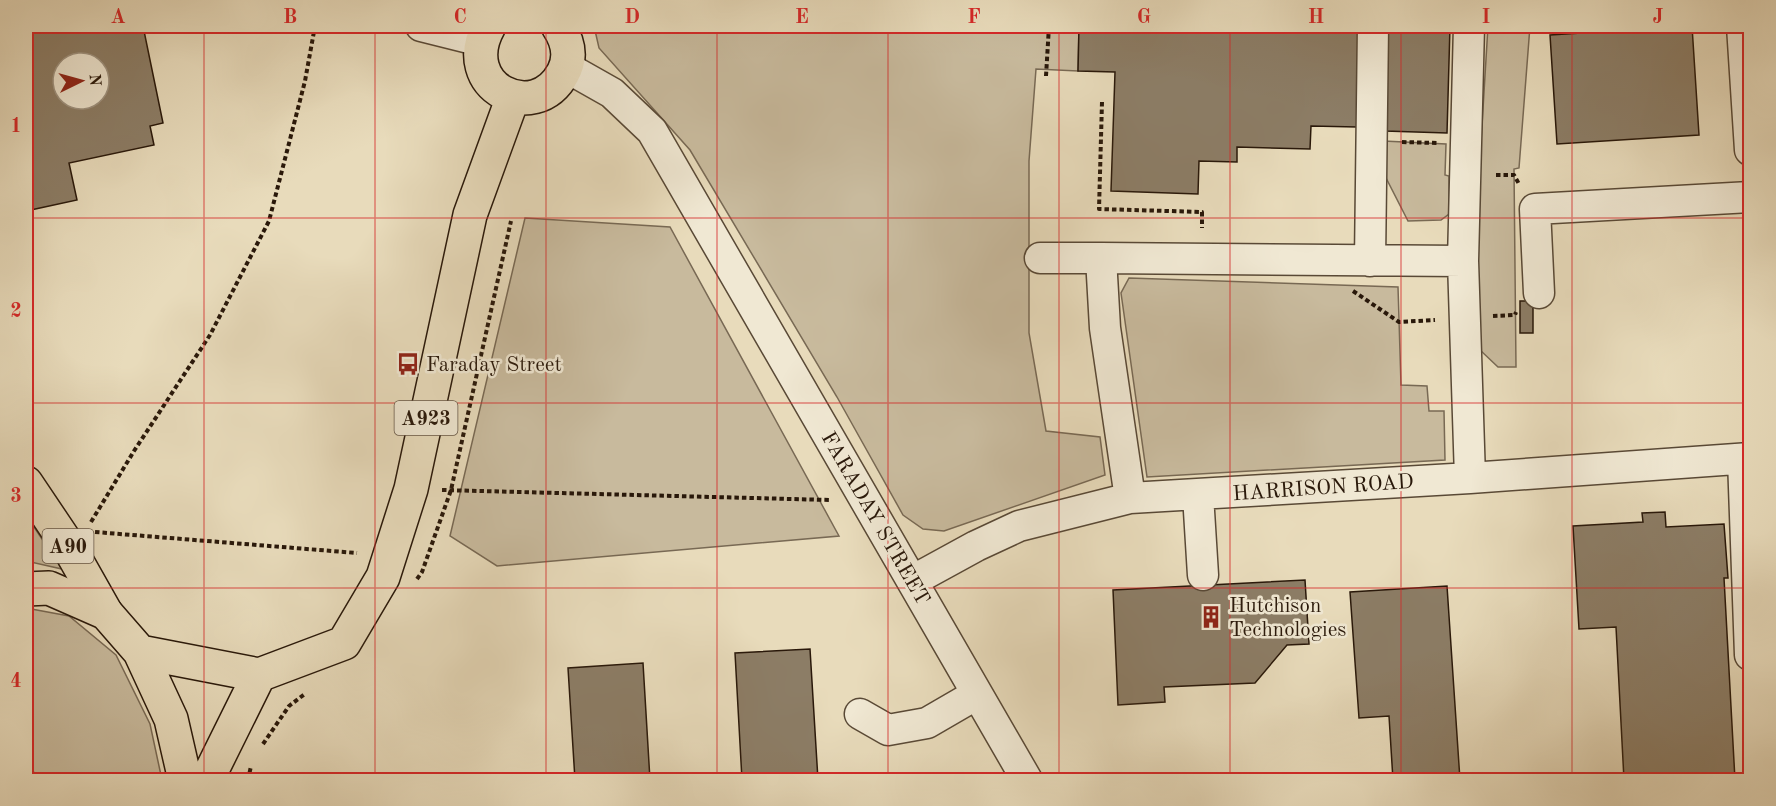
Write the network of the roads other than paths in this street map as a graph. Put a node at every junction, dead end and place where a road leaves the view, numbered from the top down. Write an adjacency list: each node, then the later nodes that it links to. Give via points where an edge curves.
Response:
1 (421, 26): 5 (street)
2 (558, 26): 7 (main road, via 566,39)
3 (1373, 26): 13 (street)
4 (1469, 26): 14 (street)
5 (485, 33): 8 (main road, via 479,55 482,69 500,91)
6 (1746, 45): 9 (street)
7 (566, 68): 8 (main road, via 545,93); 22 (street, FARADAY STREET, via 612,93 651,131)
8 (513, 97): 27 (main road, A923, via 470,215 411,489 383,577 344,643)
9 (1750, 150)
10 (1750, 197): 15 (street, via 1535,209)
11 (1040, 258): 12 (street)
12 (1101, 258): 13 (street); 20 (street, via 1105,328)
13 (1370, 261): 14 (street)
14 (1462, 261): 17 (street)
15 (1539, 293)
16 (1747, 458): 17 (street, HARRISON ROAD); 26 (street)
17 (1470, 478): 19 (street, HARRISON ROAD)
18 (26, 483): 24 (main road, A90)
19 (1198, 495): 20 (street, HARRISON ROAD); 21 (street)
20 (1130, 498): 22 (street, HARRISON ROAD, via 1020,526)
21 (1203, 575)
22 (912, 581): 28 (street, FARADAY STREET)
23 (37, 589): 24 (main road)
24 (106, 613): 25 (main road)
25 (140, 652): 27 (main road); 30 (main road, via 171,719)
26 (1750, 655)
27 (259, 675): 31 (main road)
28 (977, 694): 29 (street, via 927,723 888,730); 32 (street, FARADAY STREET)
29 (860, 714)
30 (185, 780)
31 (207, 780)
32 (1027, 780)

